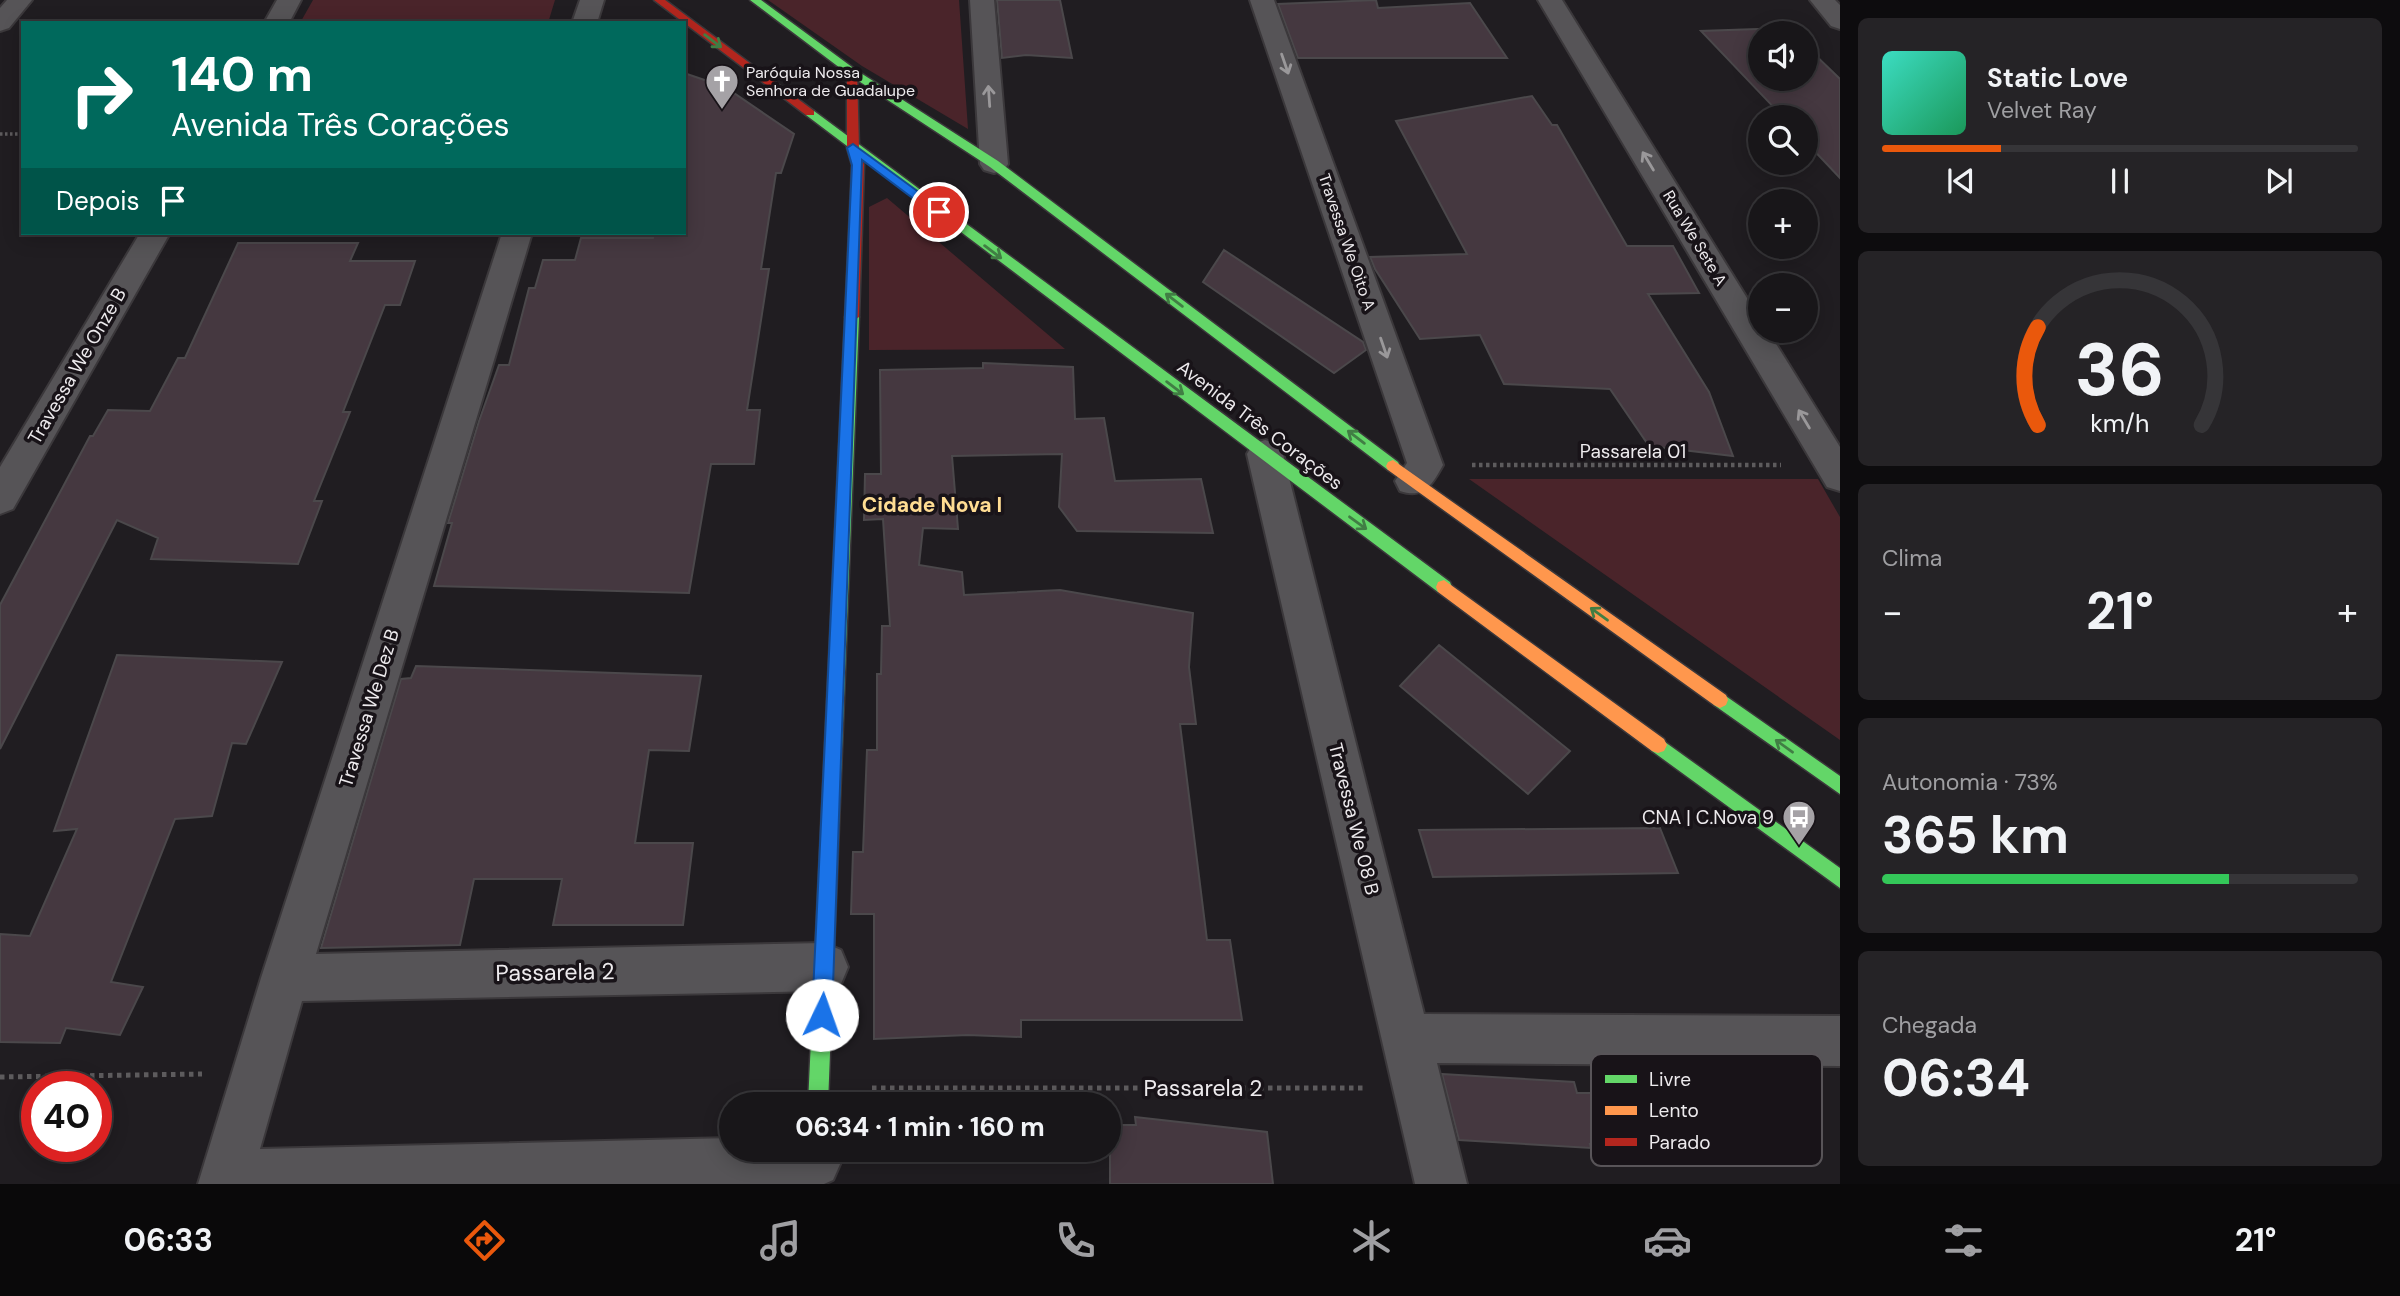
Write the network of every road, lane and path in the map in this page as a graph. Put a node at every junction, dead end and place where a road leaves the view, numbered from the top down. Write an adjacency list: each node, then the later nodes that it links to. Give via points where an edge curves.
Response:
1 (20, 0): 13 (street)
2 (289, 0): 10 (street)
3 (592, 0): 11 (street)
4 (659, 0): 17 (main road, Avenida Três Corações, one-way to 17)
5 (755, 0): 14 (main road)
6 (982, 0): 18 (street, one-way to 6)
7 (1262, 0): 23 (street, Travessa We Oito A, one-way to 23)
8 (1550, 0): 22 (street, Rua We Sete A, one-way to 8)
9 (1822, 0): 12 (street)
10 (277, 21)
11 (585, 21)
12 (1840, 21)
13 (0, 23)
14 (852, 72): 17 (main road); 18 (main road)
15 (0, 134): 16 (path)
16 (21, 134)
17 (853, 148): 21 (main road, Avenida Três Corações, one-way to 21); 27 (main road, via 858,165)
18 (995, 164): 23 (main road, one-way to 18)
19 (154, 235): 24 (street, Travessa We Onze B)
20 (516, 235): 28 (street, Travessa We Dez B)
21 (1265, 454): 26 (main road, Avenida Três Corações, one-way to 26); 29 (street, Travessa We 08 B)
22 (1836, 471): 23 (path, Passarela 01)
23 (1419, 473): 25 (main road, one-way to 23)
24 (0, 499)
25 (1840, 786)
26 (1840, 879)
27 (824, 967): 28 (street, Passarela 2); 34 (main road)
28 (285, 978): 31 (street, Travessa We Dez B)
29 (1407, 1038): 30 (street); 33 (street, Travessa We 08 B)
30 (1840, 1041)
31 (256, 1073): 32 (path); 37 (street, Travessa We Dez B)
32 (0, 1077)
33 (1419, 1088): 35 (path, Passarela 2); 38 (street, Travessa We 08 B)
34 (818, 1092)
35 (1118, 1092)
36 (815, 1165): 37 (street)
37 (225, 1180)
38 (1441, 1184)

